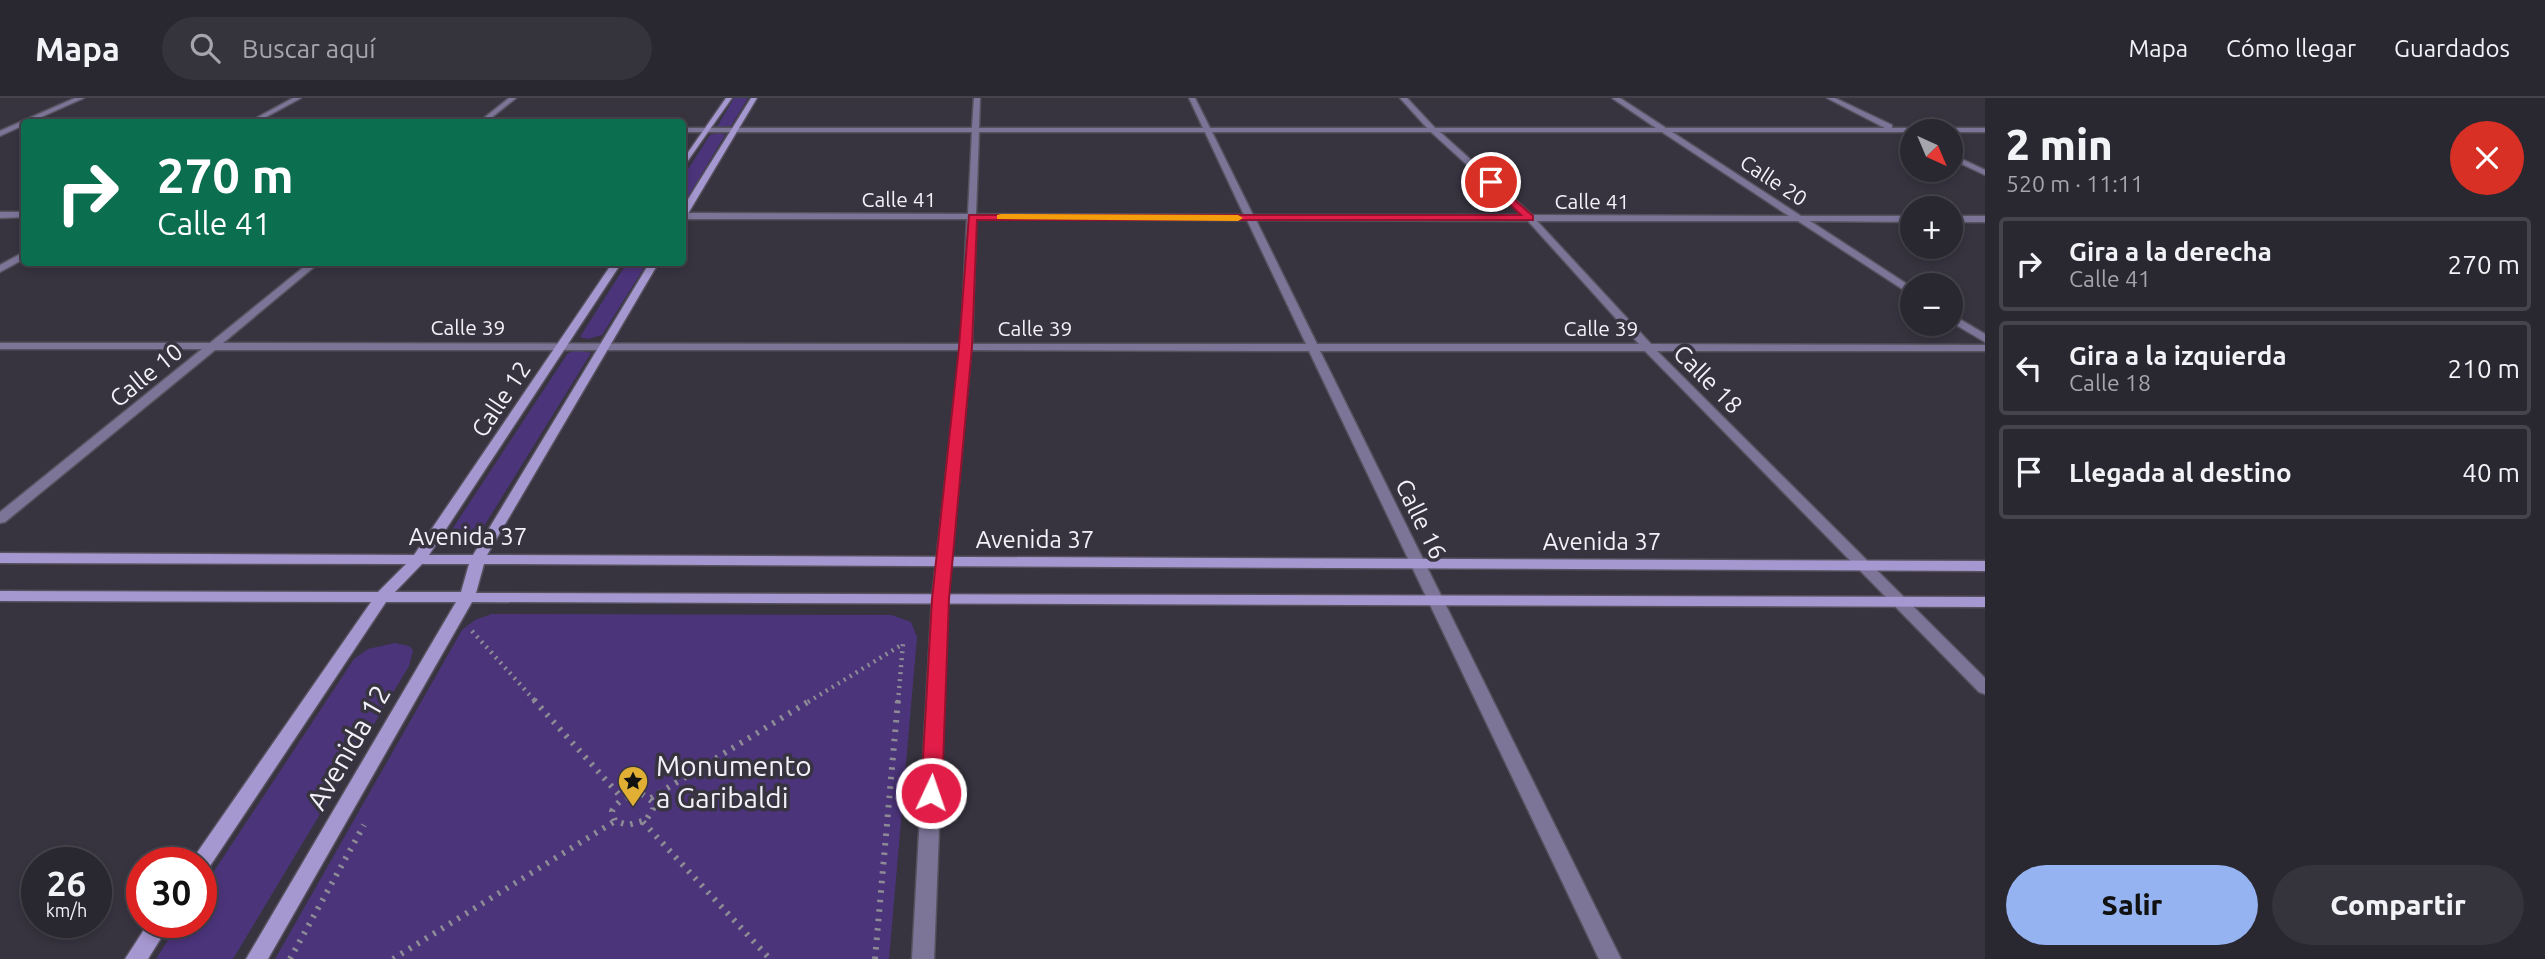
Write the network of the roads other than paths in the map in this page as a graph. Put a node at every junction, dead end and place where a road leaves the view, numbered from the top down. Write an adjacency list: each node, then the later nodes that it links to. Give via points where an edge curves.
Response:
1 (80, 98): 11 (street)
2 (298, 98): 12 (street)
3 (513, 98): 13 (street)
4 (729, 98): 21 (main road)
5 (754, 98): 22 (main road)
6 (977, 98): 17 (street)
7 (1192, 98): 18 (street, Calle 16)
8 (1404, 98): 19 (street, Calle 18)
9 (1615, 98): 23 (street, Calle 20)
10 (1830, 98): 24 (street)
11 (36, 119)
12 (259, 119)
13 (486, 119)
14 (21, 125): 16 (street)
15 (0, 128): 16 (street)
16 (14, 128): 27 (street)
17 (975, 128): 18 (street); 22 (street); 35 (street)
18 (1207, 128): 19 (street); 36 (street, Calle 16)
19 (1433, 129): 23 (street); 37 (street, Calle 18)
20 (686, 130): 21 (street)
21 (708, 130): 22 (street); 28 (main road)
22 (735, 130): 31 (main road)
23 (1663, 130): 24 (street); 41 (street, Calle 20)
24 (1895, 130): 25 (street); 26 (street)
25 (1985, 130)
26 (1900, 132)
27 (0, 134)
28 (686, 161)
29 (1964, 162): 30 (street)
30 (1985, 173)
31 (686, 211)
32 (0, 215): 33 (street)
33 (21, 215)
34 (686, 216): 35 (street, Calle 41)
35 (972, 217): 36 (street, Calle 41); 54 (street)
36 (1250, 218): 37 (street, Calle 41); 57 (street, Calle 16)
37 (1530, 218): 41 (street, Calle 41); 55 (street, Calle 18)
38 (1900, 219): 41 (street, Calle 41)
39 (1963, 219): 40 (street)
40 (1985, 219)
41 (1798, 220): 47 (street, Calle 20)
42 (21, 257): 46 (street)
43 (311, 266): 51 (street, Calle 10)
44 (615, 266): 52 (main road, Calle 12)
45 (653, 266): 53 (main road)
46 (0, 269)
47 (1900, 285)
48 (1963, 325): 49 (street)
49 (1985, 339)
50 (0, 346): 51 (street, Calle 39)
51 (215, 346): 52 (street, Calle 39); 58 (street, Calle 10)
52 (562, 346): 53 (street, Calle 39); 60 (main road, Calle 12)
53 (605, 346): 54 (street, Calle 39); 61 (main road)
54 (966, 347): 57 (street, Calle 39); 62 (street)
55 (1647, 347): 56 (street, Calle 39); 57 (street, Calle 39); 64 (street, Calle 18)
56 (1985, 348)
57 (1314, 349): 63 (street, Calle 16)
58 (0, 519)
59 (0, 558): 60 (main road, Avenida 37)
60 (419, 559): 61 (main road, Avenida 37); 67 (main road, Avenida 12)
61 (478, 559): 62 (main road, Avenida 37); 68 (main road, Avenida 12)
62 (943, 561): 63 (main road, Avenida 37); 69 (street)
63 (1418, 563): 64 (main road, Avenida 37); 70 (street, Calle 16)
64 (1862, 565): 65 (main road, Avenida 37); 71 (street, Calle 18)
65 (1985, 566)
66 (0, 596): 67 (main road)
67 (382, 597): 68 (main road); 74 (main road, Avenida 12)
68 (467, 597): 69 (main road); 77 (main road, Avenida 12)
69 (940, 599): 70 (main road); 78 (street)
70 (1436, 600): 71 (main road); 79 (street, Calle 16)
71 (1899, 602): 72 (main road); 73 (street, Calle 18)
72 (1985, 602)
73 (1985, 688)
74 (212, 847)
75 (150, 938): 76 (main road)
76 (136, 959)
77 (257, 959)
78 (923, 959)
79 (1610, 959)

